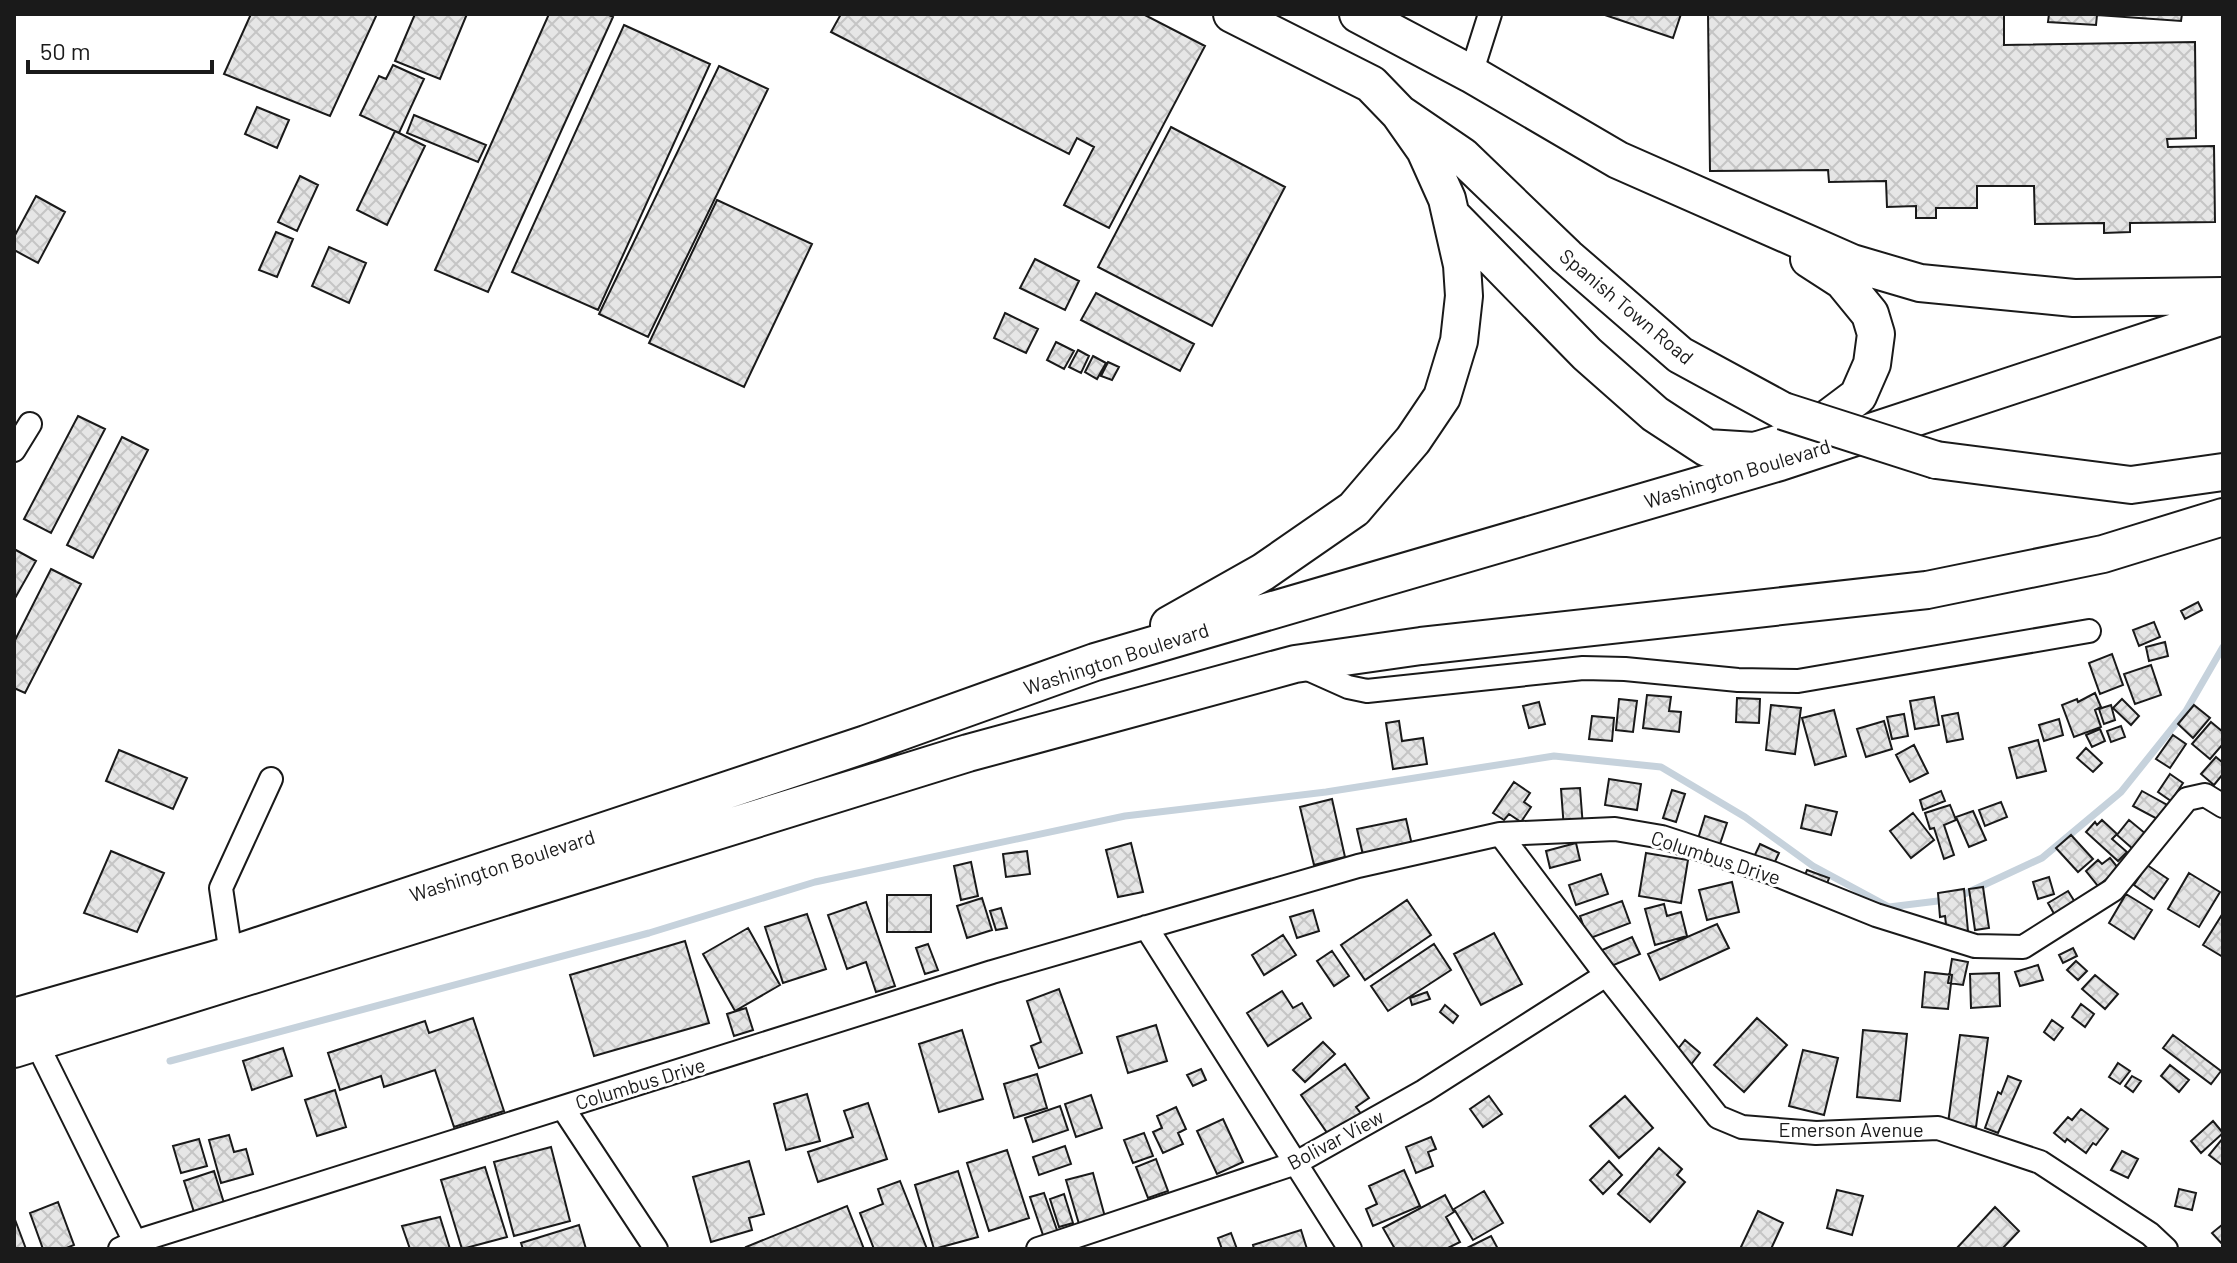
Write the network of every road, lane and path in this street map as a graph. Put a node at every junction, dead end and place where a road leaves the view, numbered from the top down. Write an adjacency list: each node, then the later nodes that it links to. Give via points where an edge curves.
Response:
1 (1232, 14): 5 (highway, Spanish Town Road, via 1371,84)
2 (1358, 14): 4 (highway)
3 (1490, 14): 4 (street)
4 (1471, 74): 6 (highway, via 1618,160)
5 (1399, 113): 7 (highway, via 1425,150); 12 (highway, Spanish Town Road, bridge, via 1462,156 1680,355 1783,411 1936,460 2131,485)
6 (1737, 212): 7 (highway, via 1843,281 1870,314 1876,334 1872,364 1858,396 1806,435 1755,451 1707,448 1655,414 1587,354); 8 (highway, via 1852,263 1920,283 2074,298)
7 (1451, 215): 15 (highway, via 1464,296 1459,341 1442,397 1413,440 1354,509 1263,572)
8 (2223, 296)
9 (2223, 316): 15 (highway, Washington Boulevard, via 1780,462)
10 (30, 424): 11 (street)
11 (14, 450)
12 (2223, 472)
13 (2223, 517): 16 (highway, Washington Boulevard, via 2103,554 1927,590)
14 (2089, 631): 16 (street, via 1798,681 1583,668 1367,691)
15 (1095, 662): 21 (highway, Washington Boulevard, via 866,744)
16 (1295, 664): 23 (highway, Washington Boulevard, via 968,753)
17 (271, 779): 21 (street, via 221,888)
18 (2223, 806): 19 (street, Columbus Drive, via 2205,795 2187,799 2113,890 2023,947 1975,946 1662,837 1615,829)
19 (1500, 834): 20 (street, Columbus Drive, via 1358,866); 22 (street, Emerson Avenue)
20 (1146, 927): 24 (street, Columbus Drive); 25 (street)
21 (231, 955): 23 (highway, Washington Boulevard)
22 (1606, 975): 25 (street, Bolivar View, via 1424,1091); 30 (street, Emerson Avenue, via 1718,1117 1742,1127 1816,1133 1938,1128 2040,1162)
23 (21, 1036): 26 (street)
24 (563, 1108): 26 (street, Columbus Drive); 27 (street)
25 (1296, 1163): 28 (street, Bolivar View); 29 (street)
26 (127, 1245)
27 (656, 1249)
28 (1038, 1249)
29 (1350, 1249)
30 (2166, 1249)

